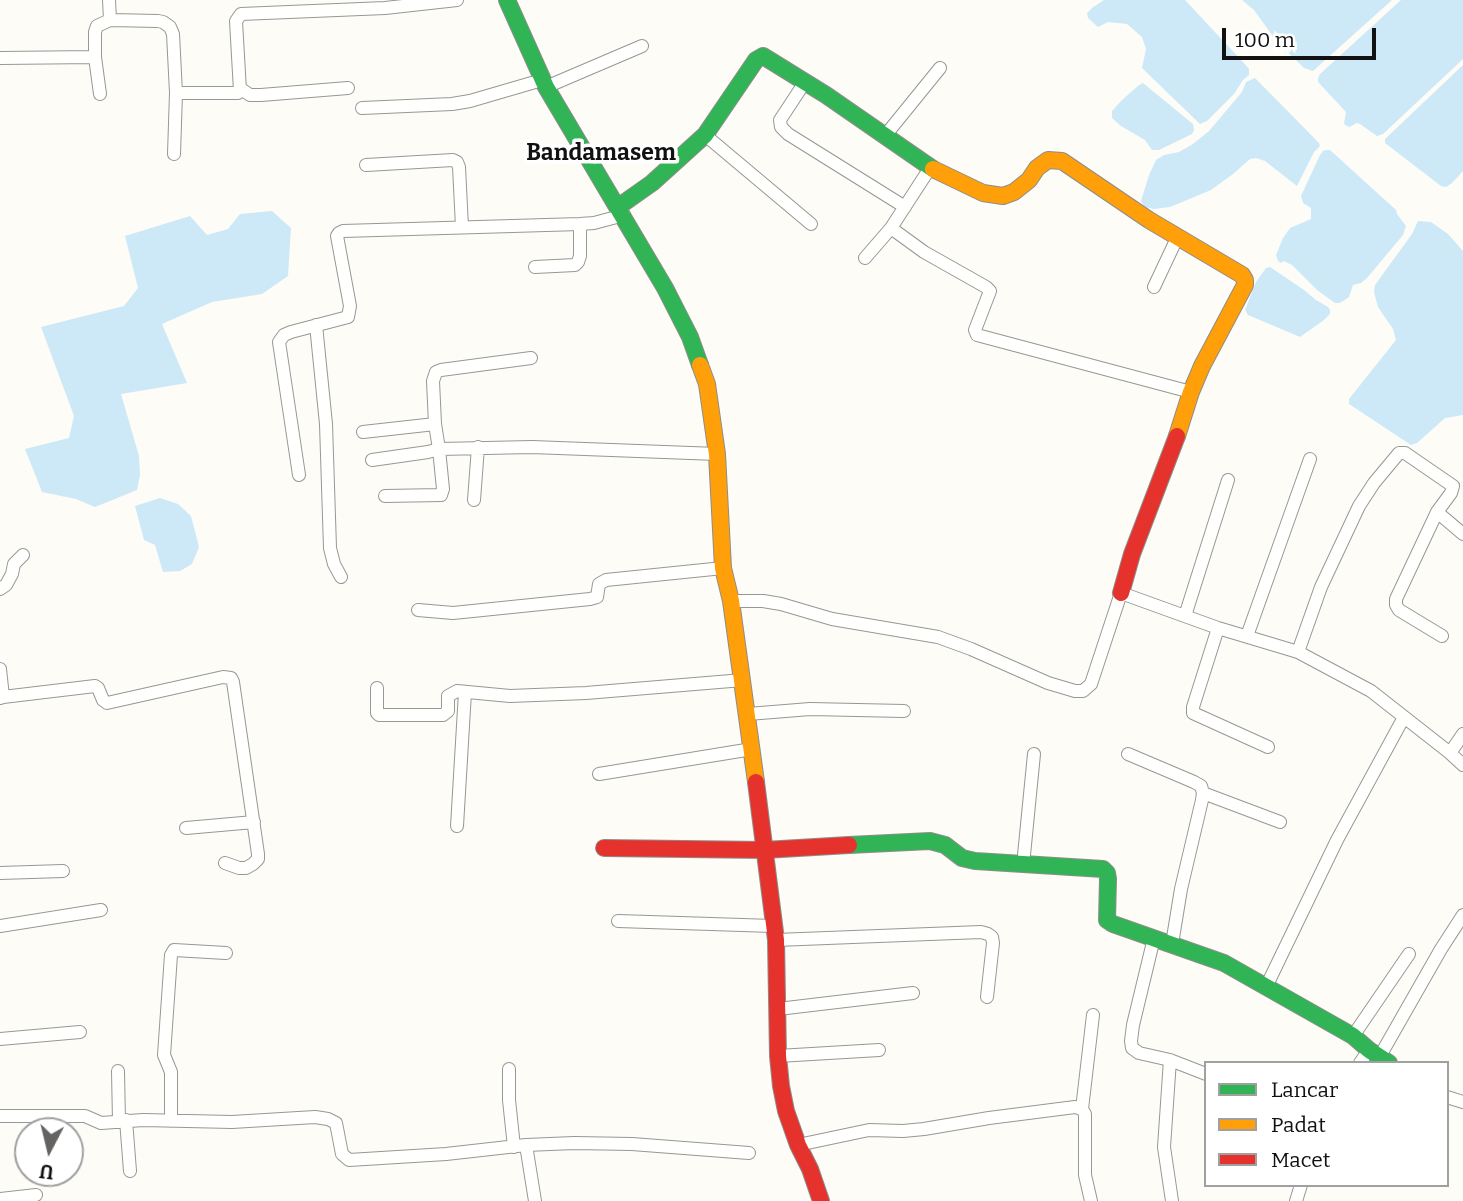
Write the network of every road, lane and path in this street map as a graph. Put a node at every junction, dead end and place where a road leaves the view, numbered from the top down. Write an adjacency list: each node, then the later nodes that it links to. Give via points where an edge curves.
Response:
1 (109, 0): 4 (street)
2 (457, 0): 12 (street, via 241,14 236,21)
3 (508, 0): 10 (street)
4 (110, 20): 6 (street, via 97,26); 13 (street, via 158,21 170,27)
5 (642, 46): 10 (street)
6 (95, 57): 7 (street); 14 (street)
7 (0, 58)
8 (940, 68): 17 (street)
9 (804, 82): 16 (street, via 765,57 759,58); 17 (street); 21 (street, via 780,120 781,127)
10 (544, 84): 15 (street, via 452,104); 22 (street)
11 (348, 88): 12 (street, via 261,95)
12 (241, 89): 13 (street, via 238,93)
13 (176, 93): 18 (street)
14 (100, 94)
15 (362, 108)
16 (705, 135): 22 (street); 24 (street)
17 (884, 137): 20 (street)
18 (174, 154)
19 (366, 165): 25 (street, via 457,162)
20 (930, 168): 21 (street); 27 (street, via 983,193 1003,196 1014,192 1048,160 1062,161)
21 (905, 206): 26 (street)
22 (621, 211): 23 (street, via 607,220); 38 (street, via 677,309 701,364)
23 (580, 224): 25 (street); 29 (street, via 579,262)
24 (811, 224)
25 (462, 227): 31 (street, via 339,233 350,314)
26 (891, 228): 28 (street); 33 (street, via 990,291 975,330 978,335)
27 (1178, 236): 30 (street); 33 (street, via 1245,280)
28 (865, 258)
29 (535, 267)
30 (1154, 287)
31 (316, 325): 41 (street, via 284,335 279,342); 49 (street, via 326,424 330,548)
32 (531, 358): 34 (street, via 436,372)
33 (1191, 392): 51 (street)
34 (435, 424): 35 (street); 37 (street)
35 (363, 432)
36 (478, 447): 37 (street); 38 (street); 44 (street)
37 (439, 449): 40 (street); 43 (street, via 441,495)
38 (717, 454): 48 (street)
39 (1310, 459): 56 (street)
40 (372, 460)
41 (299, 475)
42 (1228, 480): 54 (street)
43 (385, 496)
44 (474, 500)
45 (1437, 512): 46 (street); 57 (street, via 1396,605); 58 (street, via 1453,486 1399,453 1359,506 1321,587)
46 (1463, 534)
47 (23, 555): 50 (street)
48 (723, 568): 52 (street); 53 (street, via 606,580 599,584 597,597 590,600 453,613)
49 (341, 577)
50 (0, 589)
51 (1121, 593): 52 (street, via 1091,684 1083,691 1048,683 938,637 832,619 772,602); 54 (street)
52 (731, 601): 60 (street)
53 (418, 610)
54 (1185, 615): 55 (street)
55 (1218, 628): 56 (street); 68 (street, via 1193,713)
56 (1247, 636): 58 (street)
57 (1442, 636)
58 (1298, 652): 66 (street, via 1371,691)
59 (0, 669): 63 (street)
60 (743, 680): 62 (street, via 586,694); 65 (street)
61 (377, 688): 62 (street, via 377,713 382,716 443,715 449,710 448,696)
62 (466, 692): 78 (street)
63 (2, 698): 76 (street, via 94,685 107,703 230,678)
64 (904, 711): 65 (street, via 810,709)
65 (748, 714): 69 (street)
66 (1404, 717): 72 (street); 95 (street, via 1337,840)
67 (1463, 734): 72 (street)
68 (1268, 747)
69 (752, 749): 74 (street); 81 (street)
70 (1034, 754): 83 (street)
71 (1128, 754): 75 (street, via 1194,782)
72 (1450, 754): 73 (street)
73 (1463, 765)
74 (599, 774)
75 (1203, 793): 77 (street); 92 (street)
76 (254, 822): 79 (street); 82 (street, via 258,859 246,868)
77 (1280, 822)
78 (457, 826)
79 (186, 828)
80 (604, 848): 81 (street)
81 (764, 850): 83 (street, via 930,841 945,845 962,858); 90 (street)
82 (226, 863)
83 (1023, 865): 91 (street, via 1103,869 1107,873 1107,920)
84 (63, 871): 85 (street)
85 (0, 873)
86 (102, 910): 89 (street)
87 (1463, 915): 105 (street)
88 (618, 921): 90 (street)
89 (0, 926)
90 (775, 933): 97 (street, via 988,934 993,943); 98 (street)
91 (1154, 938): 92 (street); 106 (street, via 1131,1041 1139,1053)
92 (1172, 944): 95 (street)
93 (226, 953): 113 (street, via 174,950 171,955 164,1055 171,1072)
94 (1409, 954): 101 (street)
95 (1267, 985): 101 (street)
96 (913, 993): 98 (street)
97 (987, 997)
98 (778, 1009): 104 (street)
99 (1093, 1015): 110 (street)
100 (80, 1032): 102 (street)
101 (1353, 1036): 105 (street)
102 (0, 1039)
103 (879, 1050): 104 (street)
104 (778, 1056): 114 (street, via 786,1111)
105 (1374, 1058)
106 (1170, 1060): 109 (street); 123 (street, via 1164,1147)
107 (509, 1069): 115 (street, via 509,1100)
108 (118, 1071): 112 (street)
109 (1204, 1073)
110 (1082, 1108): 114 (street, via 923,1129 869,1130); 122 (street)
111 (0, 1116): 112 (street, via 85,1116 101,1124)
112 (123, 1121): 113 (street); 117 (street)
113 (172, 1121): 115 (street, via 328,1119 336,1123 342,1154 349,1160)
114 (798, 1145): 121 (street)
115 (520, 1146): 116 (street, via 632,1144); 120 (street)
116 (749, 1153)
117 (130, 1171)
118 (36, 1195): 119 (street)
119 (0, 1199)
120 (535, 1201)
121 (821, 1201)
122 (1091, 1201)
123 (1172, 1201)

